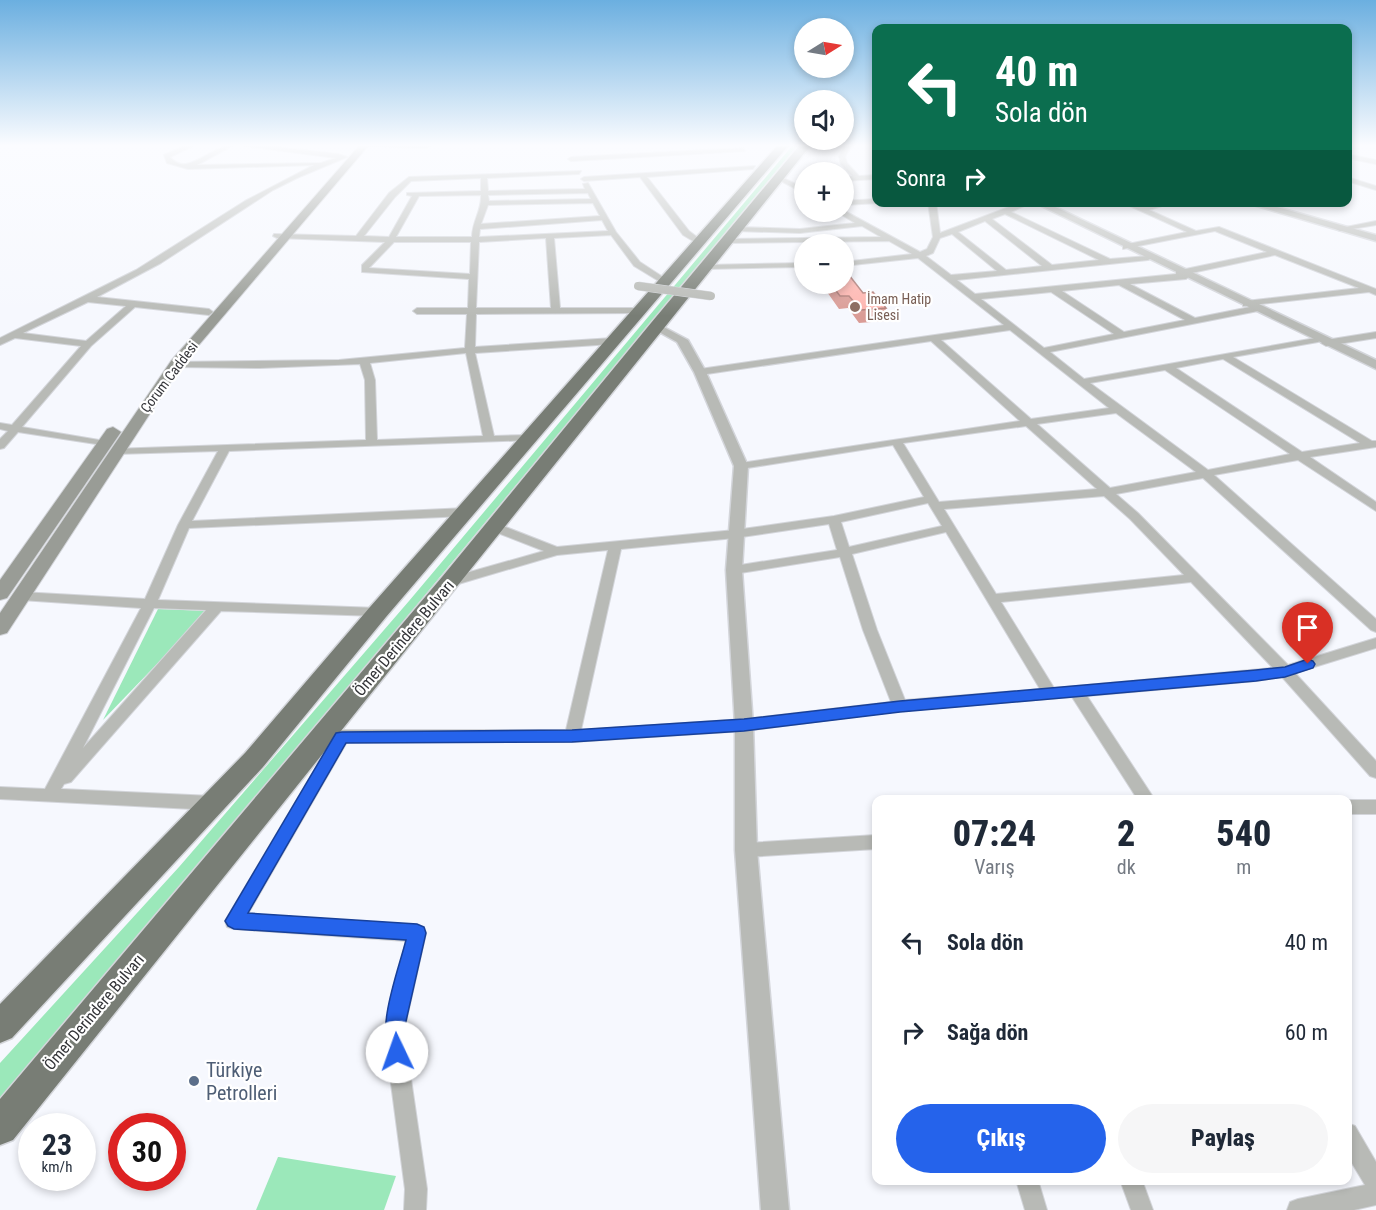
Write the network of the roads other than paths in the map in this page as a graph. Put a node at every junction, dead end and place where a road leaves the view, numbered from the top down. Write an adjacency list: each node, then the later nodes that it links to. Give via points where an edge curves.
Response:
1 (248, 202): 58 (street, via 157,262)
2 (312, 202): 29 (main road, Çorum Caddesi)
3 (386, 202): 34 (street)
4 (412, 202): 36 (street)
5 (484, 202): 23 (street)
6 (596, 202): 18 (street)
7 (663, 202): 37 (street)
8 (740, 202): 37 (highway, Ömer Derindere Bulvarı)
9 (752, 202): 28 (highway, Ömer Derindere Bulvarı)
10 (933, 207): 31 (street)
11 (1018, 207): 17 (street)
12 (1047, 207): 38 (street)
13 (1135, 207): 16 (street)
14 (1153, 207): 16 (street)
15 (1264, 207): 24 (street)
16 (1142, 210): 26 (street)
17 (1006, 212): 20 (street); 42 (street)
18 (604, 218): 23 (street); 27 (street)
19 (854, 219): 22 (street)
20 (987, 219): 25 (street); 46 (street)
21 (1376, 223): 24 (street)
22 (864, 224): 28 (street); 32 (street)
23 (476, 227): 35 (street)
24 (1340, 229): 33 (street)
25 (953, 231): 31 (street); 47 (street)
26 (1193, 232): 38 (street); 39 (street, via 1216,229)
27 (613, 233): 30 (street); 51 (street, via 637,264)
28 (731, 235): 32 (street, via 777,242); 45 (highway, Ömer Derindere Bulvarı)
29 (283, 236): 34 (street); 63 (main road, Çorum Caddesi); 80 (main road, Çorum Caddesi)
30 (550, 236): 35 (street); 61 (street)
31 (937, 237): 40 (street, via 930,251)
32 (890, 238): 40 (street)
33 (1376, 238)
34 (358, 239): 36 (street)
35 (475, 239): 36 (street); 49 (street)
36 (391, 240): 49 (street, via 365,270)
37 (698, 242): 51 (highway, Ömer Derindere Bulvarı)
38 (1126, 247): 41 (street)
39 (1277, 252): 48 (street); 55 (street)
40 (920, 255): 43 (street); 50 (street)
41 (1148, 258): 42 (street); 48 (street)
42 (1109, 262): 46 (street)
43 (854, 264)
44 (794, 265): 45 (street)
45 (706, 267): 65 (highway, Ömer Derindere Bulvarı)
46 (1050, 268): 47 (street)
47 (1005, 273): 50 (street)
48 (1183, 274): 52 (street); 60 (street)
49 (474, 278): 64 (street)
50 (950, 278): 57 (street)
51 (664, 281): 65 (highway, Ömer Derindere Bulvarı)
52 (1120, 282): 54 (street); 66 (street)
53 (638, 286): 56 (street, bridge)
54 (1053, 289): 57 (street); 69 (street)
55 (1374, 290): 60 (street)
56 (711, 296)
57 (973, 297): 67 (street)
58 (87, 299): 59 (street); 68 (street)
59 (133, 304): 63 (street); 75 (street)
60 (1251, 307): 66 (street); 73 (street)
61 (556, 310): 64 (street); 65 (street)
62 (417, 311): 64 (street)
63 (209, 312): 95 (main road, Çorum Caddesi, via 164,362)
64 (471, 312): 76 (street)
65 (648, 318): 72 (highway, Ömer Derindere Bulvarı); 83 (street, via 682,340); 106 (highway, Ömer Derindere Bulvarı)
66 (1194, 321): 69 (street)
67 (1011, 327): 71 (street); 77 (street)
68 (13, 334): 74 (street); 75 (street)
69 (1122, 335): 77 (street)
70 (1376, 335): 73 (street)
71 (933, 338): 83 (street); 86 (street)
72 (613, 341): 76 (street); 89 (highway, Ömer Derindere Bulvarı)
73 (1322, 341): 78 (street); 81 (street)
74 (0, 342)
75 (88, 344): 88 (street)
76 (470, 350): 79 (street); 90 (street)
77 (1042, 351): 84 (street)
78 (1224, 357): 82 (street); 93 (street)
79 (364, 360): 80 (street); 92 (street, via 370,380)
80 (176, 364): 95 (main road, Çorum Caddesi)
81 (1376, 365)
82 (1168, 367): 84 (street); 97 (street)
83 (700, 372): 98 (street)
84 (1082, 382): 85 (street)
85 (1118, 410): 86 (street); 99 (street)
86 (1030, 422): 91 (street); 100 (street)
87 (0, 426): 88 (street)
88 (13, 429): 94 (street); 95 (street)
89 (530, 438): 90 (street); 103 (highway, Ömer Derindere Bulvarı)
90 (489, 439): 92 (street)
91 (896, 441): 98 (street); 101 (street)
92 (372, 443): 96 (street)
93 (1373, 445): 97 (street)
94 (0, 446)
95 (111, 447): 96 (street); 115 (main road, Çorum Caddesi); 116 (main road, Çorum Caddesi)
96 (225, 448): 105 (street)
97 (1300, 456): 99 (street); 102 (street)
98 (741, 466): 108 (street)
99 (1206, 474): 100 (street); 121 (street)
100 (1109, 492): 101 (street); 113 (street)
101 (934, 503): 104 (street); 107 (street)
102 (1376, 507)
103 (465, 512): 105 (street); 120 (highway, Ömer Derindere Bulvarı)
104 (834, 520): 108 (street); 111 (street)
105 (184, 525): 118 (street)
106 (494, 527): 110 (street); 114 (highway, Ömer Derindere Bulvarı)
107 (949, 528): 111 (street); 117 (street)
108 (735, 534): 109 (street); 112 (street)
109 (615, 546): 110 (street); 129 (street)
110 (556, 551): 114 (street)
111 (846, 552): 112 (street); 127 (street, via 870,630)
112 (734, 570): 128 (street)
113 (1195, 578): 117 (street); 124 (street)
114 (450, 582): 130 (highway, Ömer Derindere Bulvarı)
115 (0, 594)
116 (21, 596): 118 (street); 122 (main road, Çorum Caddesi)
117 (993, 599): 126 (street)
118 (150, 604): 119 (street); 133 (street)
119 (217, 607): 120 (street); 133 (street)
120 (378, 612): 135 (highway, Ömer Derindere Bulvarı, via 254,760)
121 (1376, 627)
122 (0, 628)
123 (1376, 643): 124 (street)
124 (1285, 672): 125 (street); 131 (street)
125 (1076, 691): 126 (street); 134 (street)
126 (1050, 693): 127 (street)
127 (900, 706): 128 (street)
128 (744, 725): 129 (street); 139 (street)
129 (572, 736): 130 (street)
130 (332, 737): 141 (highway, Ömer Derindere Bulvarı); 147 (street, via 234,921 417,933 394,1030 415,1180)
131 (1376, 772)
132 (0, 793): 133 (street)
133 (50, 795): 135 (street)
134 (1144, 795)
135 (212, 803): 140 (highway, Ömer Derindere Bulvarı)
136 (1352, 807): 137 (street)
137 (1376, 807)
138 (872, 842): 139 (street)
139 (746, 850): 148 (street)
140 (0, 1027)
141 (0, 1127)
142 (1352, 1142): 143 (street)
143 (1376, 1183)
144 (1028, 1185): 149 (street)
145 (1133, 1185): 150 (street)
146 (1376, 1194): 151 (street)
147 (415, 1210)
148 (775, 1210)
149 (1036, 1210)
150 (1142, 1210)
151 (1298, 1210)

